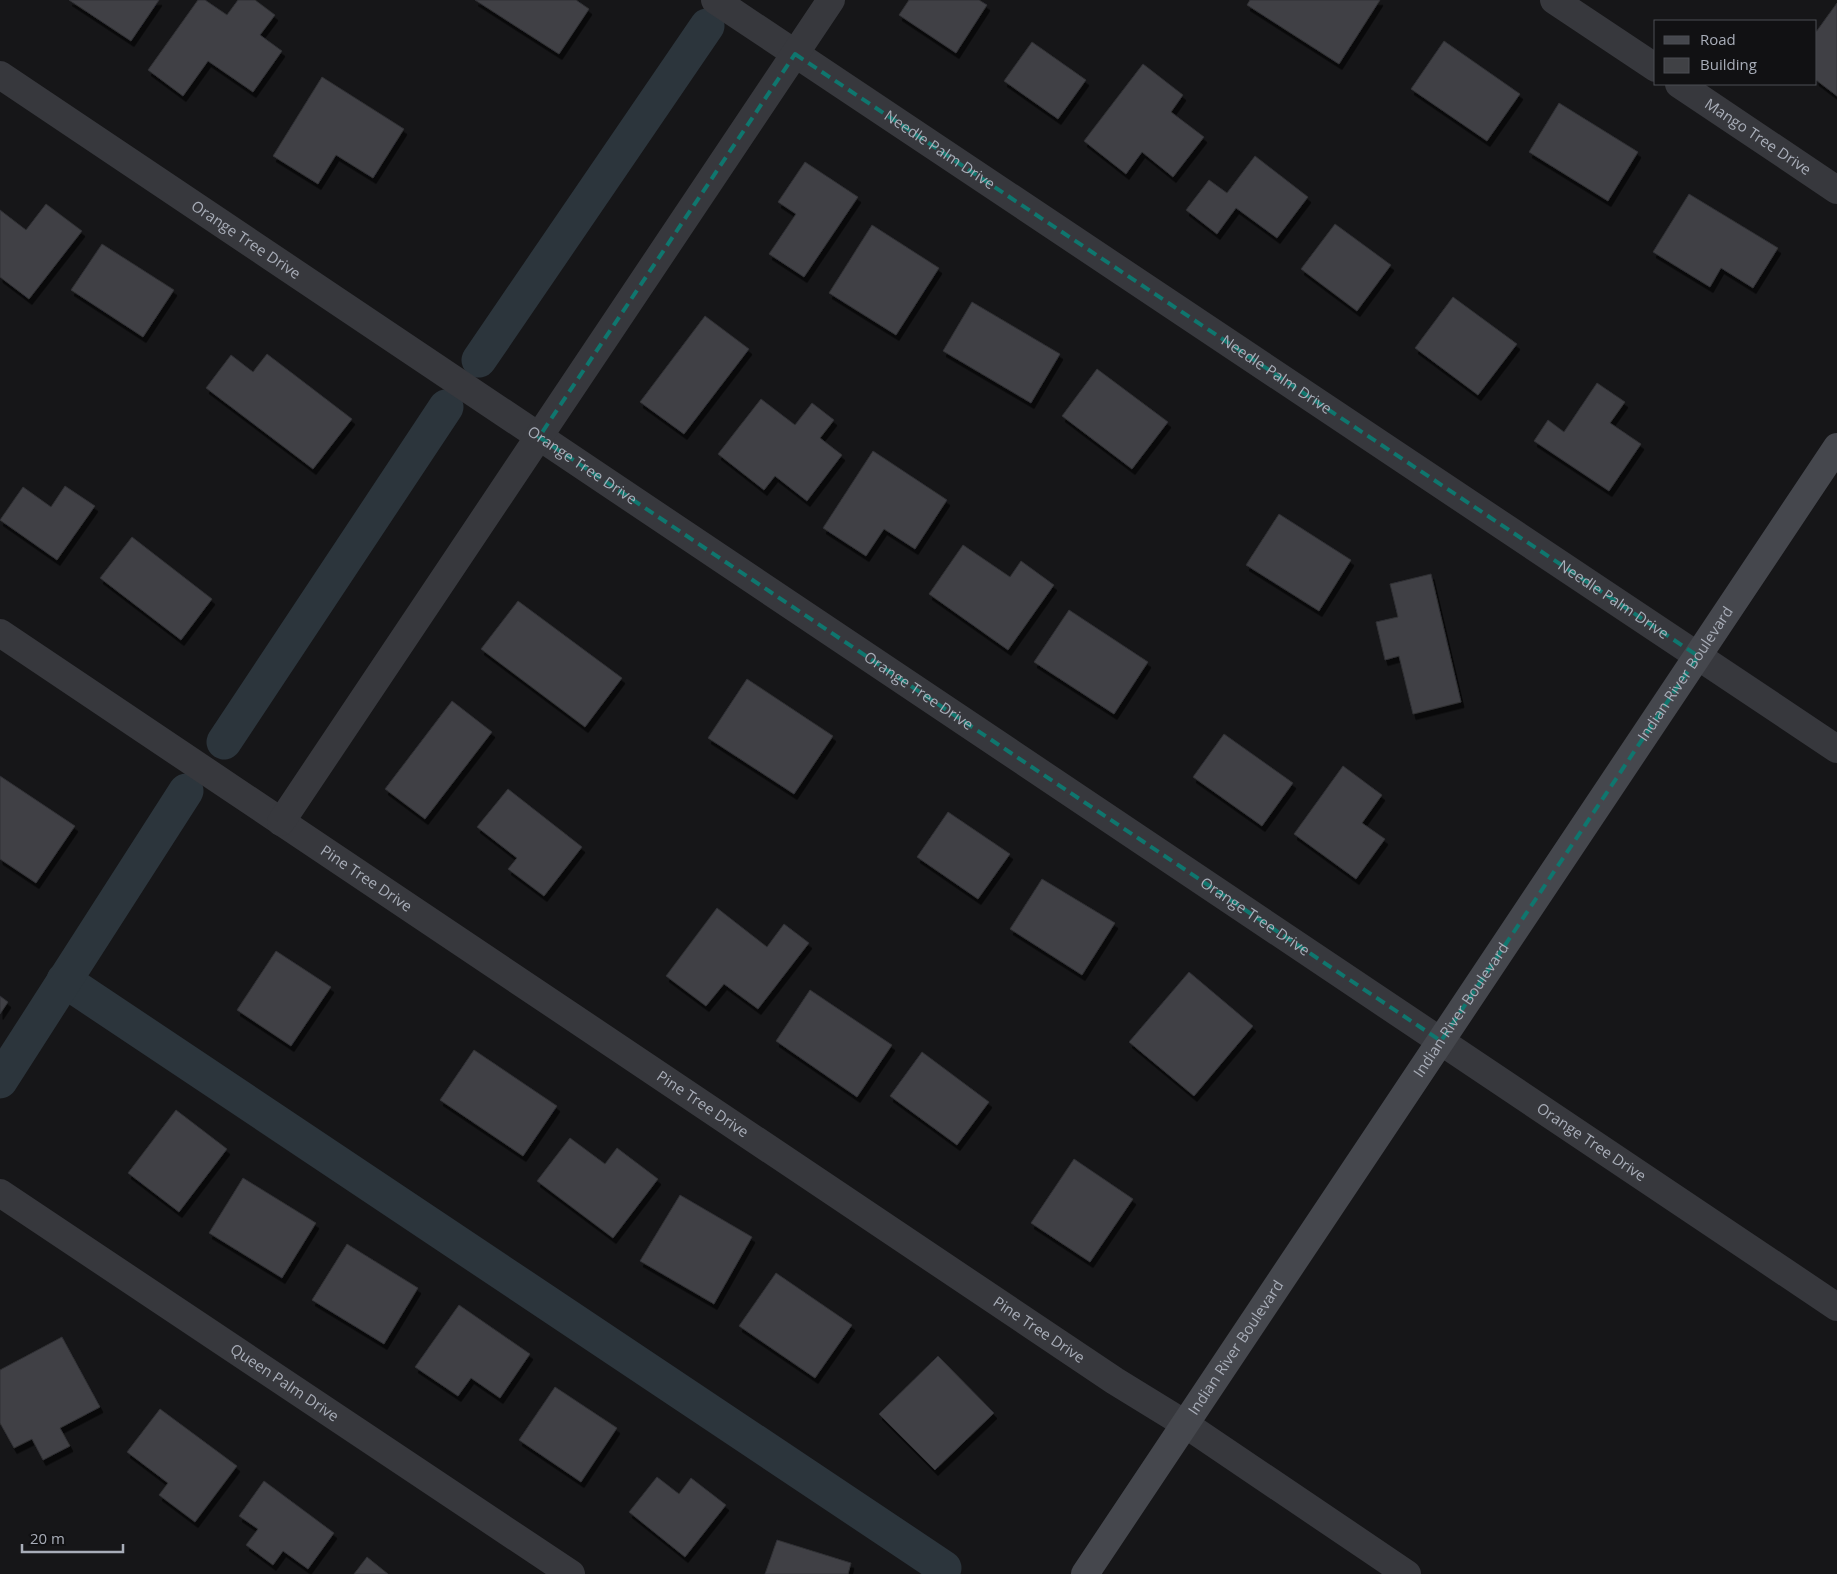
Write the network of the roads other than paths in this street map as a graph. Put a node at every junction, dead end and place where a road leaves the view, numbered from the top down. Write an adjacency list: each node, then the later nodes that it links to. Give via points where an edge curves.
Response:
1 (715, 0): 4 (street, Needle Palm Drive)
2 (831, 0): 4 (street)
3 (1554, 0): 5 (street)
4 (795, 54): 9 (street); 12 (street, Needle Palm Drive)
5 (1654, 67)
6 (0, 74): 9 (street, Orange Tree Drive)
7 (1680, 85): 8 (street, Mango Tree Drive)
8 (1837, 190)
9 (539, 437): 14 (street); 15 (street, Orange Tree Drive)
10 (1837, 447): 12 (main road, Indian River Boulevard)
11 (0, 633): 14 (street, Pine Tree Drive)
12 (1698, 656): 13 (street, Needle Palm Drive); 15 (main road, Indian River Boulevard)
13 (1837, 749)
14 (281, 822): 18 (street, Pine Tree Drive, via 1106,1376)
15 (1441, 1041): 17 (street, Orange Tree Drive); 18 (main road, Indian River Boulevard)
16 (0, 1193): 19 (street, Queen Palm Drive)
17 (1837, 1307)
18 (1185, 1424): 20 (main road, Indian River Boulevard); 21 (street, Pine Tree Drive)
19 (571, 1574)
20 (1085, 1574)
21 (1408, 1574)

